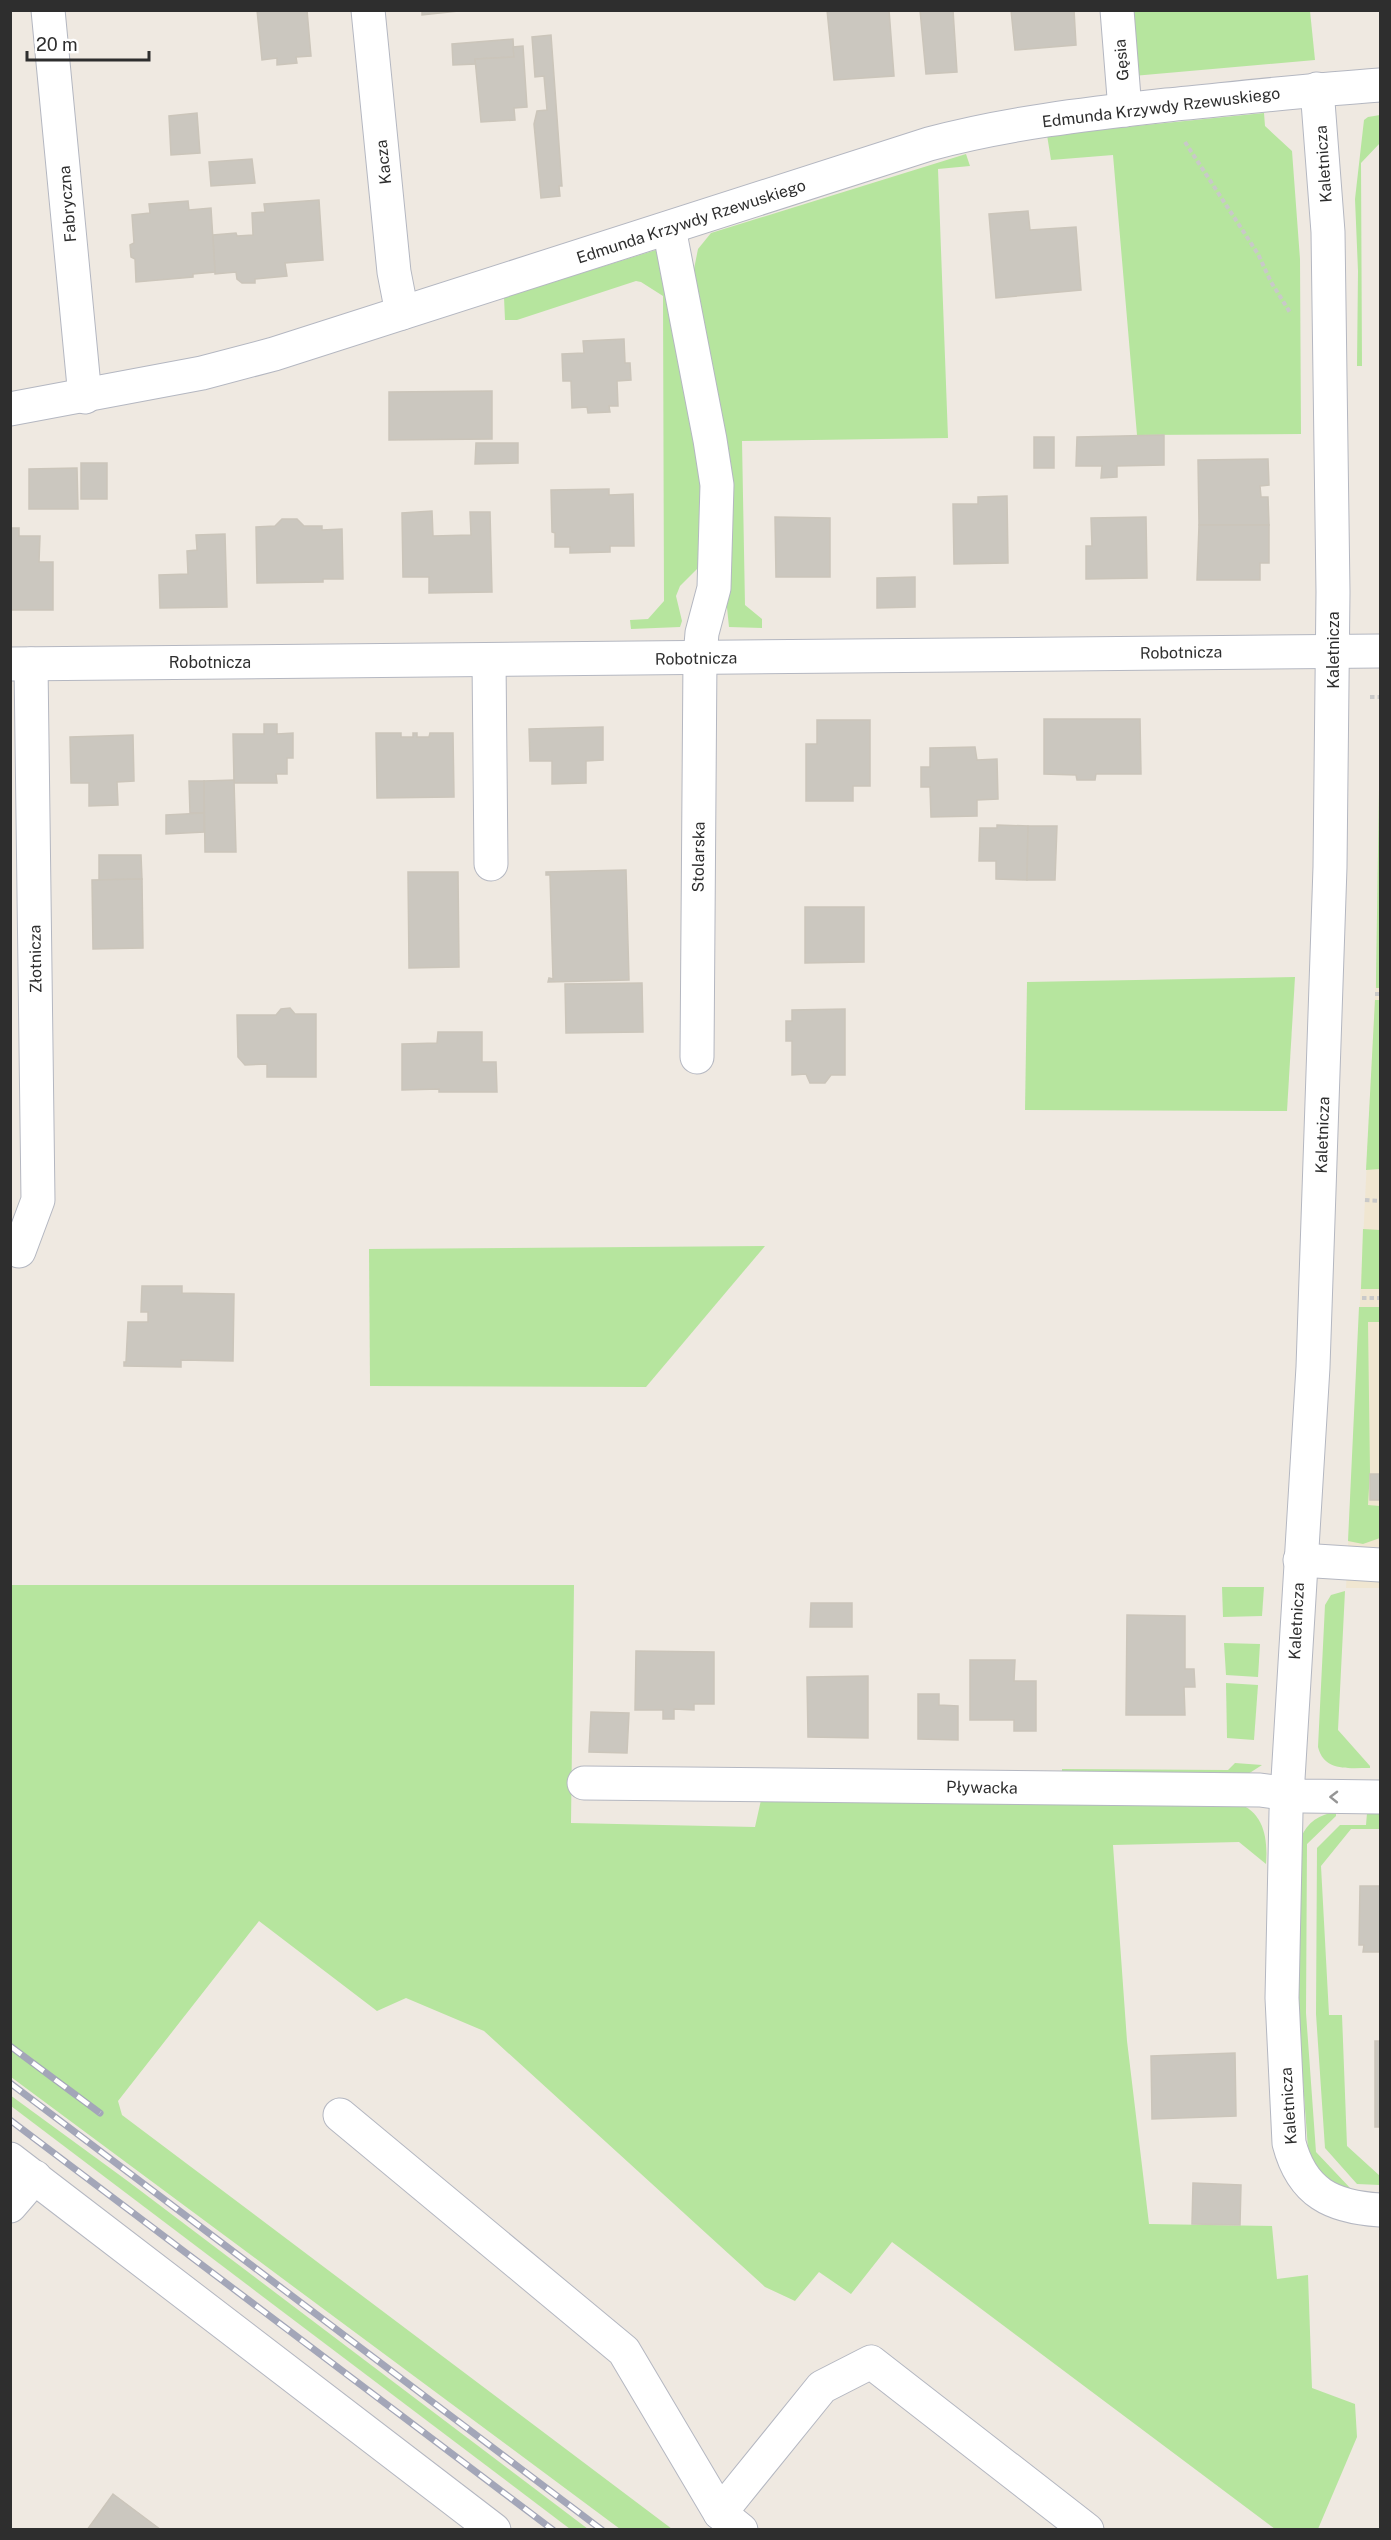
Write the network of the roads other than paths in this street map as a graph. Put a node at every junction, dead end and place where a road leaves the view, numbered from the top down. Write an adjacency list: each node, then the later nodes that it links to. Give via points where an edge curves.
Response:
1 (48, 10): 9 (street, Fabryczna)
2 (368, 10): 8 (street, Kacza, via 394,272)
3 (1117, 10): 6 (street, Gęsia)
4 (1380, 84): 5 (street, Edmunda Krzywdy Rzewuskiego)
5 (1317, 89): 6 (street, Edmunda Krzywdy Rzewuskiego); 12 (street, Kaletnicza, via 1328,232)
6 (1125, 110): 7 (street, Edmunda Krzywdy Rzewuskiego, via 1020,123 929,144)
7 (669, 228): 8 (street, Edmunda Krzywdy Rzewuskiego); 13 (street, Stolarska, via 717,485 714,588)
8 (402, 313): 9 (street, Edmunda Krzywdy Rzewuskiego, via 223,368)
9 (85, 397): 10 (street, Edmunda Krzywdy Rzewuskiego)
10 (10, 409)
11 (1380, 651): 12 (street, Robotnicza)
12 (1333, 652): 13 (street, Robotnicza); 19 (street, Kaletnicza, via 1320,1201)
13 (700, 657): 14 (street, Robotnicza); 17 (street, Stolarska)
14 (489, 660): 15 (street, Robotnicza); 16 (street)
15 (21, 664): 18 (street, Złotnicza, via 38,1200)
16 (491, 864)
17 (696, 1057)
18 (19, 1251)
19 (1300, 1560): 20 (street); 22 (street, Kaletnicza)
20 (1380, 1565)
21 (584, 1783): 22 (street, Pływacka, via 1260,1790)
22 (1287, 1794): 23 (street, Pływacka, one-way to 22); 27 (street, Kaletnicza, via 1282,1998 1289,2143 1293,2160 1317,2192 1337,2203)
23 (1380, 1797)
24 (340, 2115): 28 (street, via 624,2351)
25 (23, 2168): 26 (street); 29 (street)
26 (10, 2206)
27 (1380, 2210)
28 (730, 2521): 30 (street, via 822,2386 872,2362)
29 (494, 2529)
30 (1087, 2529)

